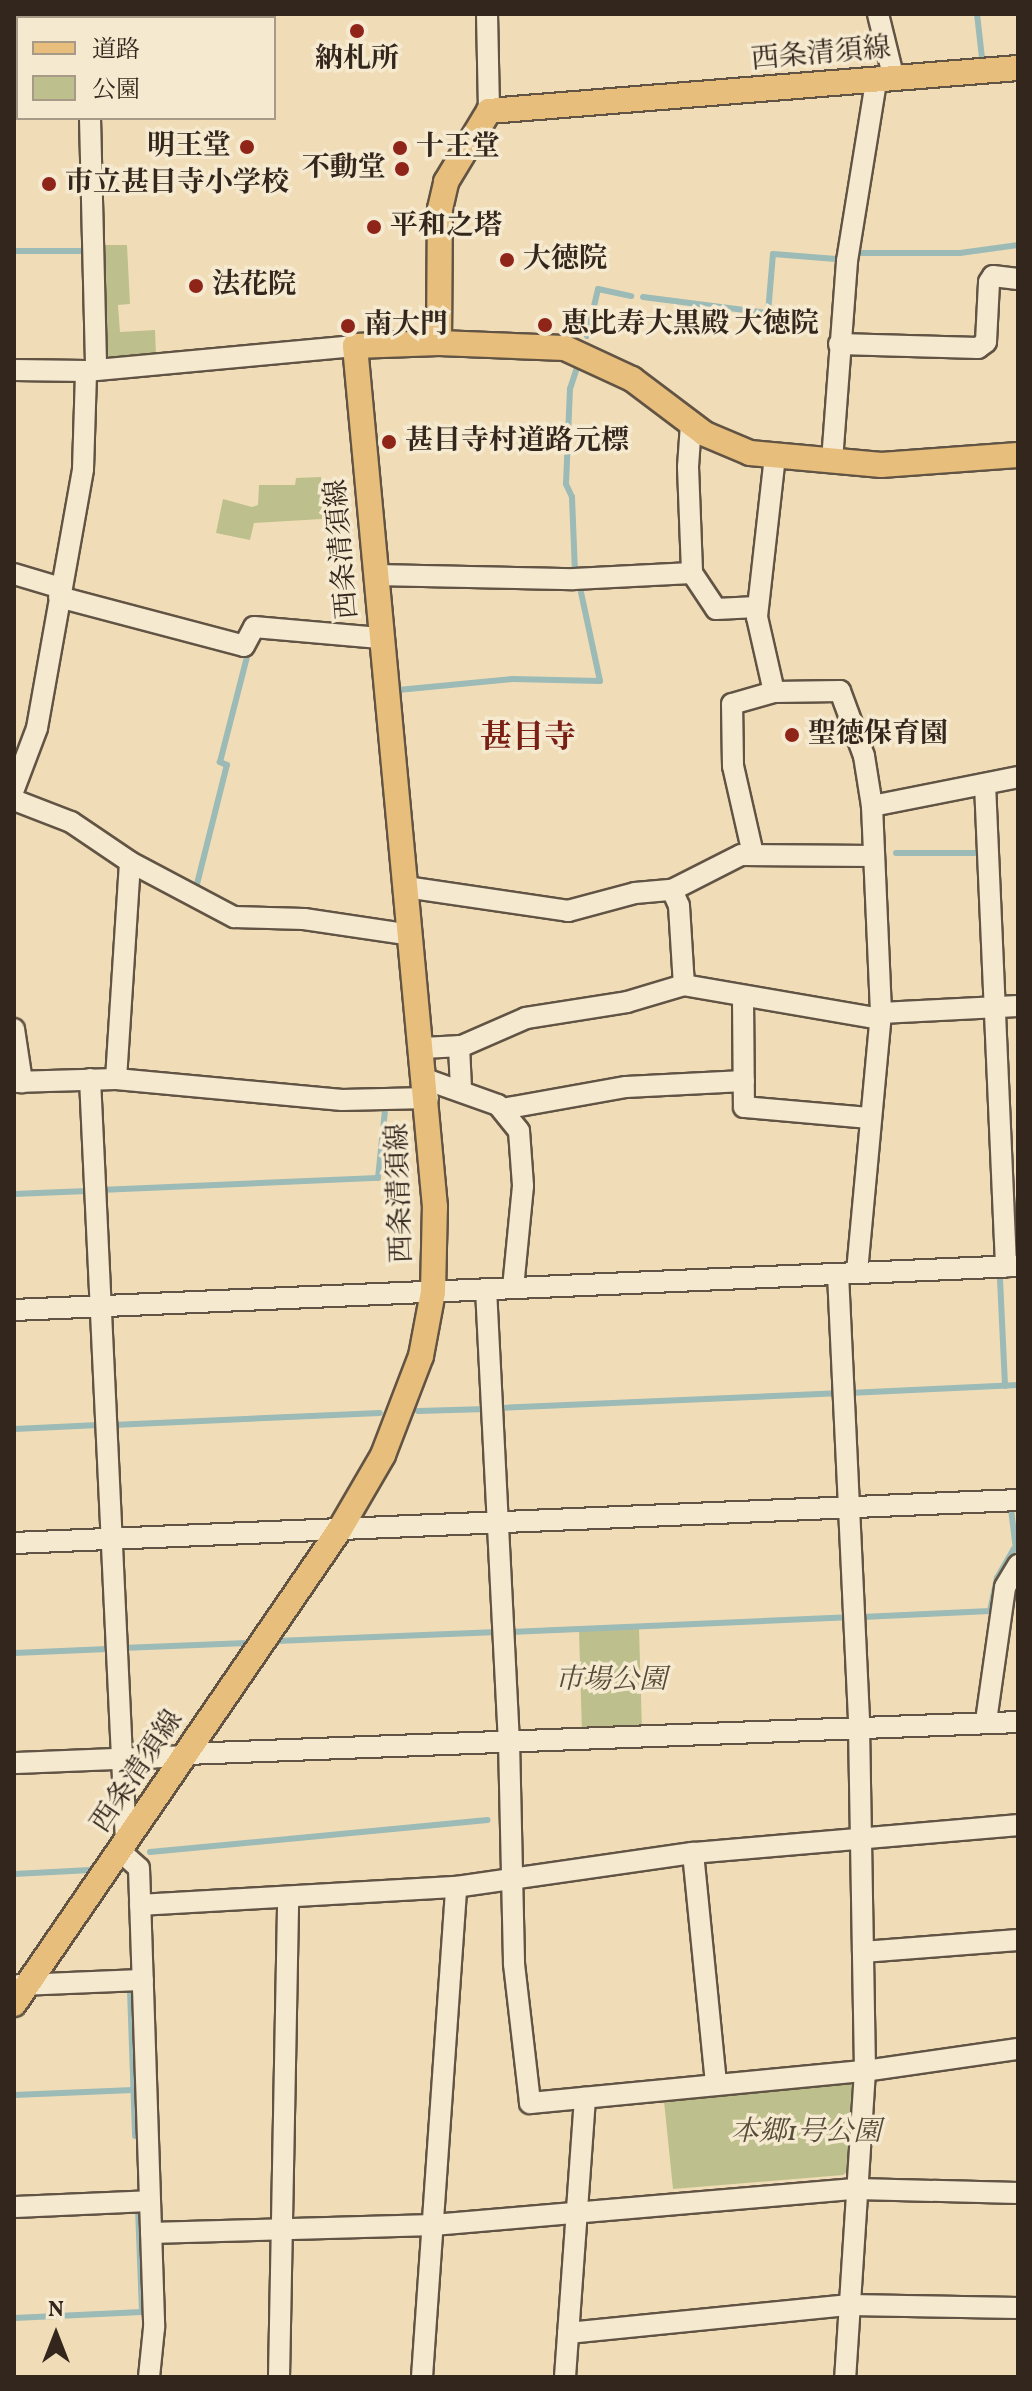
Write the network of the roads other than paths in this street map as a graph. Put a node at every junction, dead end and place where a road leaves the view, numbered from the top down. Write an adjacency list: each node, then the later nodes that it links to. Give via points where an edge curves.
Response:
1 (487, 14): 5 (street)
2 (878, 14): 4 (street)
3 (1018, 68): 4 (main road, 西条清須線)
4 (885, 80): 5 (main road, 西条清須線); 9 (street, via 847,261)
5 (489, 111): 8 (main road, via 446,182 440,209)
6 (90, 120): 12 (street)
7 (1018, 279): 9 (street, via 993,276 989,282 986,342 978,348)
8 (439, 343): 10 (main road); 13 (main road, via 565,348 632,379)
9 (839, 344): 16 (street)
10 (355, 346): 12 (street); 19 (main road, 西条清須線)
11 (14, 370): 12 (street)
12 (91, 370): 20 (street, via 83,469)
13 (691, 424): 15 (main road, via 739,450); 17 (street)
14 (1018, 455): 16 (main road, via 881,465)
15 (775, 456): 16 (main road); 21 (street)
16 (832, 461)
17 (692, 573): 19 (street, via 574,579); 21 (street, via 716,609)
18 (14, 574): 20 (street)
19 (376, 575): 22 (main road, 西条清須線)
20 (60, 592): 22 (street, via 244,646 254,627); 26 (street, via 37,728)
21 (757, 607): 23 (street)
22 (380, 638): 32 (main road, 西条清須線)
23 (774, 692): 28 (street, via 840,691 864,756); 29 (street, via 732,704 733,766)
24 (1018, 777): 25 (street)
25 (985, 784): 28 (street); 38 (street)
26 (14, 789)
27 (14, 800): 31 (street, via 71,822)
28 (872, 806): 30 (street)
29 (753, 854): 30 (street); 33 (street)
30 (874, 856): 39 (street)
31 (130, 862): 34 (street, via 234,917 304,919); 44 (street)
32 (406, 887): 33 (street, via 568,911 635,893); 34 (main road, 西条清須線)
33 (672, 890): 35 (street, via 679,906)
34 (411, 935): 42 (main road, 西条清須線)
35 (684, 985): 36 (street, via 734,990); 41 (street, via 627,1002 526,1018)
36 (743, 998): 39 (street); 45 (street)
37 (1018, 1006): 38 (street)
38 (996, 1007): 39 (street); 51 (street)
39 (880, 1016): 50 (street)
40 (14, 1029): 46 (street)
41 (459, 1046): 42 (street); 48 (street)
42 (422, 1048): 47 (main road, 西条清須線)
43 (90, 1079): 44 (street); 46 (street); 56 (street)
44 (116, 1079): 47 (street, via 342,1100)
45 (744, 1081): 49 (street, via 626,1087); 50 (street, via 744,1107)
46 (18, 1082)
47 (426, 1088): 48 (street); 55 (main road, 西条清須線, via 435,1207)
48 (461, 1089): 49 (street)
49 (502, 1109): 53 (street, via 519,1131 523,1165)
50 (871, 1118): 52 (street)
51 (1012, 1266): 52 (street)
52 (847, 1274): 53 (street); 59 (street)
53 (513, 1288): 54 (street)
54 (486, 1289): 55 (street); 60 (street)
55 (433, 1292): 56 (street); 61 (main road, 西条清須線, via 421,1356 402,1414)
56 (99, 1306): 57 (street); 62 (street)
57 (14, 1310)
58 (1018, 1500): 59 (street)
59 (850, 1507): 60 (street); 67 (street)
60 (499, 1522): 61 (street); 68 (street)
61 (340, 1529): 62 (street); 69 (main road, 西条清須線)
62 (111, 1539): 63 (street); 70 (street)
63 (14, 1543)
64 (1018, 1565): 65 (street, via 1005,1587)
65 (986, 1721): 66 (street); 67 (street)
66 (1018, 1722)
67 (859, 1726): 68 (street); 73 (street)
68 (509, 1741): 69 (street); 76 (street)
69 (185, 1755): 70 (street); 74 (main road, 西条清須線)
70 (122, 1759): 71 (street); 74 (street)
71 (14, 1763)
72 (1018, 1825): 73 (street)
73 (861, 1836): 75 (street); 81 (street)
74 (123, 1847): 79 (street, via 139,1868); 83 (main road, 西条清須線)
75 (693, 1853): 76 (street); 86 (street)
76 (514, 1879): 77 (street); 87 (street, via 514,1964 530,2103)
77 (456, 1887): 78 (street); 93 (street)
78 (288, 1899): 79 (street); 94 (street)
79 (140, 1905): 82 (street)
80 (1018, 1940): 81 (street)
81 (863, 1952): 85 (street)
82 (143, 1980): 83 (street); 90 (street)
83 (19, 1992)
84 (1018, 2049): 85 (street)
85 (865, 2071): 86 (street); 88 (street)
86 (716, 2085): 87 (street)
87 (585, 2098): 92 (street)
88 (857, 2189): 89 (street); 92 (street); 96 (street)
89 (1018, 2193)
90 (150, 2201): 91 (street); 95 (street)
91 (14, 2207)
92 (577, 2212): 93 (street); 98 (street)
93 (433, 2225): 94 (street); 101 (street)
94 (284, 2228): 95 (street); 100 (street)
95 (151, 2233): 99 (street)
96 (850, 2305): 97 (street); 98 (street); 103 (street)
97 (1018, 2308)
98 (568, 2333): 102 (street)
99 (149, 2377)
100 (279, 2377)
101 (422, 2377)
102 (565, 2377)
103 (845, 2377)

